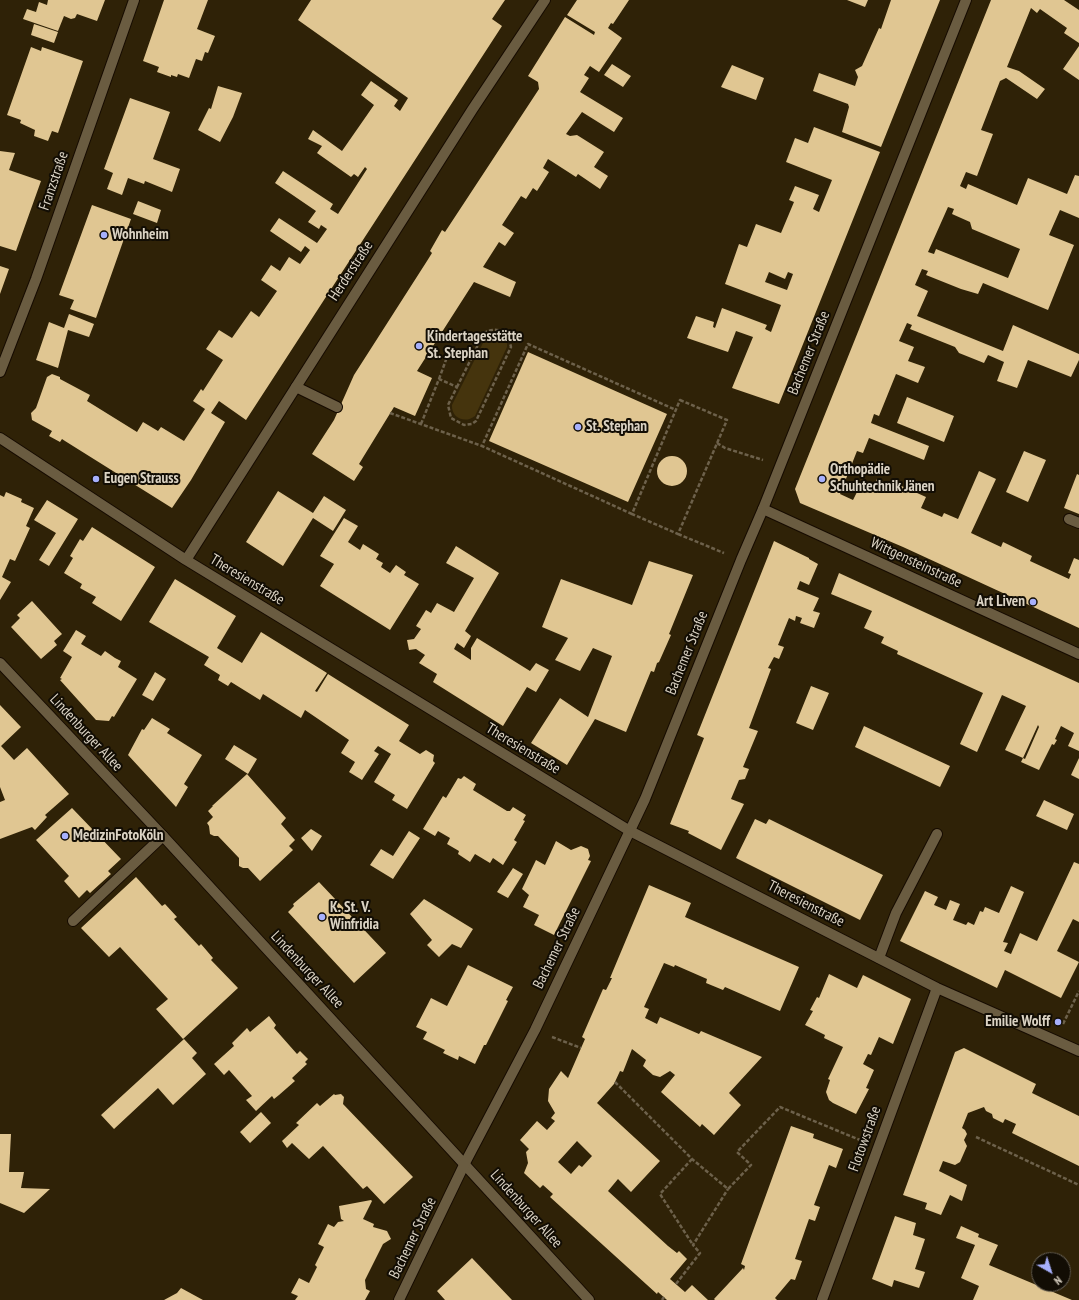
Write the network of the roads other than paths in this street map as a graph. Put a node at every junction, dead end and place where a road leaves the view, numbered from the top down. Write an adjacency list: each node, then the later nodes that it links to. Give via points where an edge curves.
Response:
1 (134, 0): 4 (street, Franzstraße, via 36,279)
2 (545, 0): 5 (street, Herderstraße)
3 (966, 0): 8 (street, Bachemer Straße)
4 (0, 372)
5 (296, 387): 6 (street); 9 (street, Herderstraße)
6 (337, 407)
7 (0, 438): 9 (street, Theresienstraße)
8 (763, 509): 10 (street, Wittgensteinstraße); 12 (street, Bachemer Straße)
9 (186, 560): 12 (street, Theresienstraße)
10 (1079, 654)
11 (0, 663): 14 (street, Lindenburger Allee)
12 (630, 831): 16 (street, Theresienstraße); 19 (street, Bachemer Straße, via 535,1030)
13 (937, 834): 16 (street, via 896,912)
14 (163, 836): 15 (street); 19 (street, Lindenburger Allee)
15 (73, 921)
16 (878, 958): 17 (street, Theresienstraße)
17 (937, 988): 18 (street, Theresienstraße); 22 (street, Flotowstraße)
18 (1079, 1051)
19 (465, 1163): 20 (street, Bachemer Straße); 21 (street, Lindenburger Allee)
20 (399, 1300)
21 (589, 1300)
22 (822, 1300)

